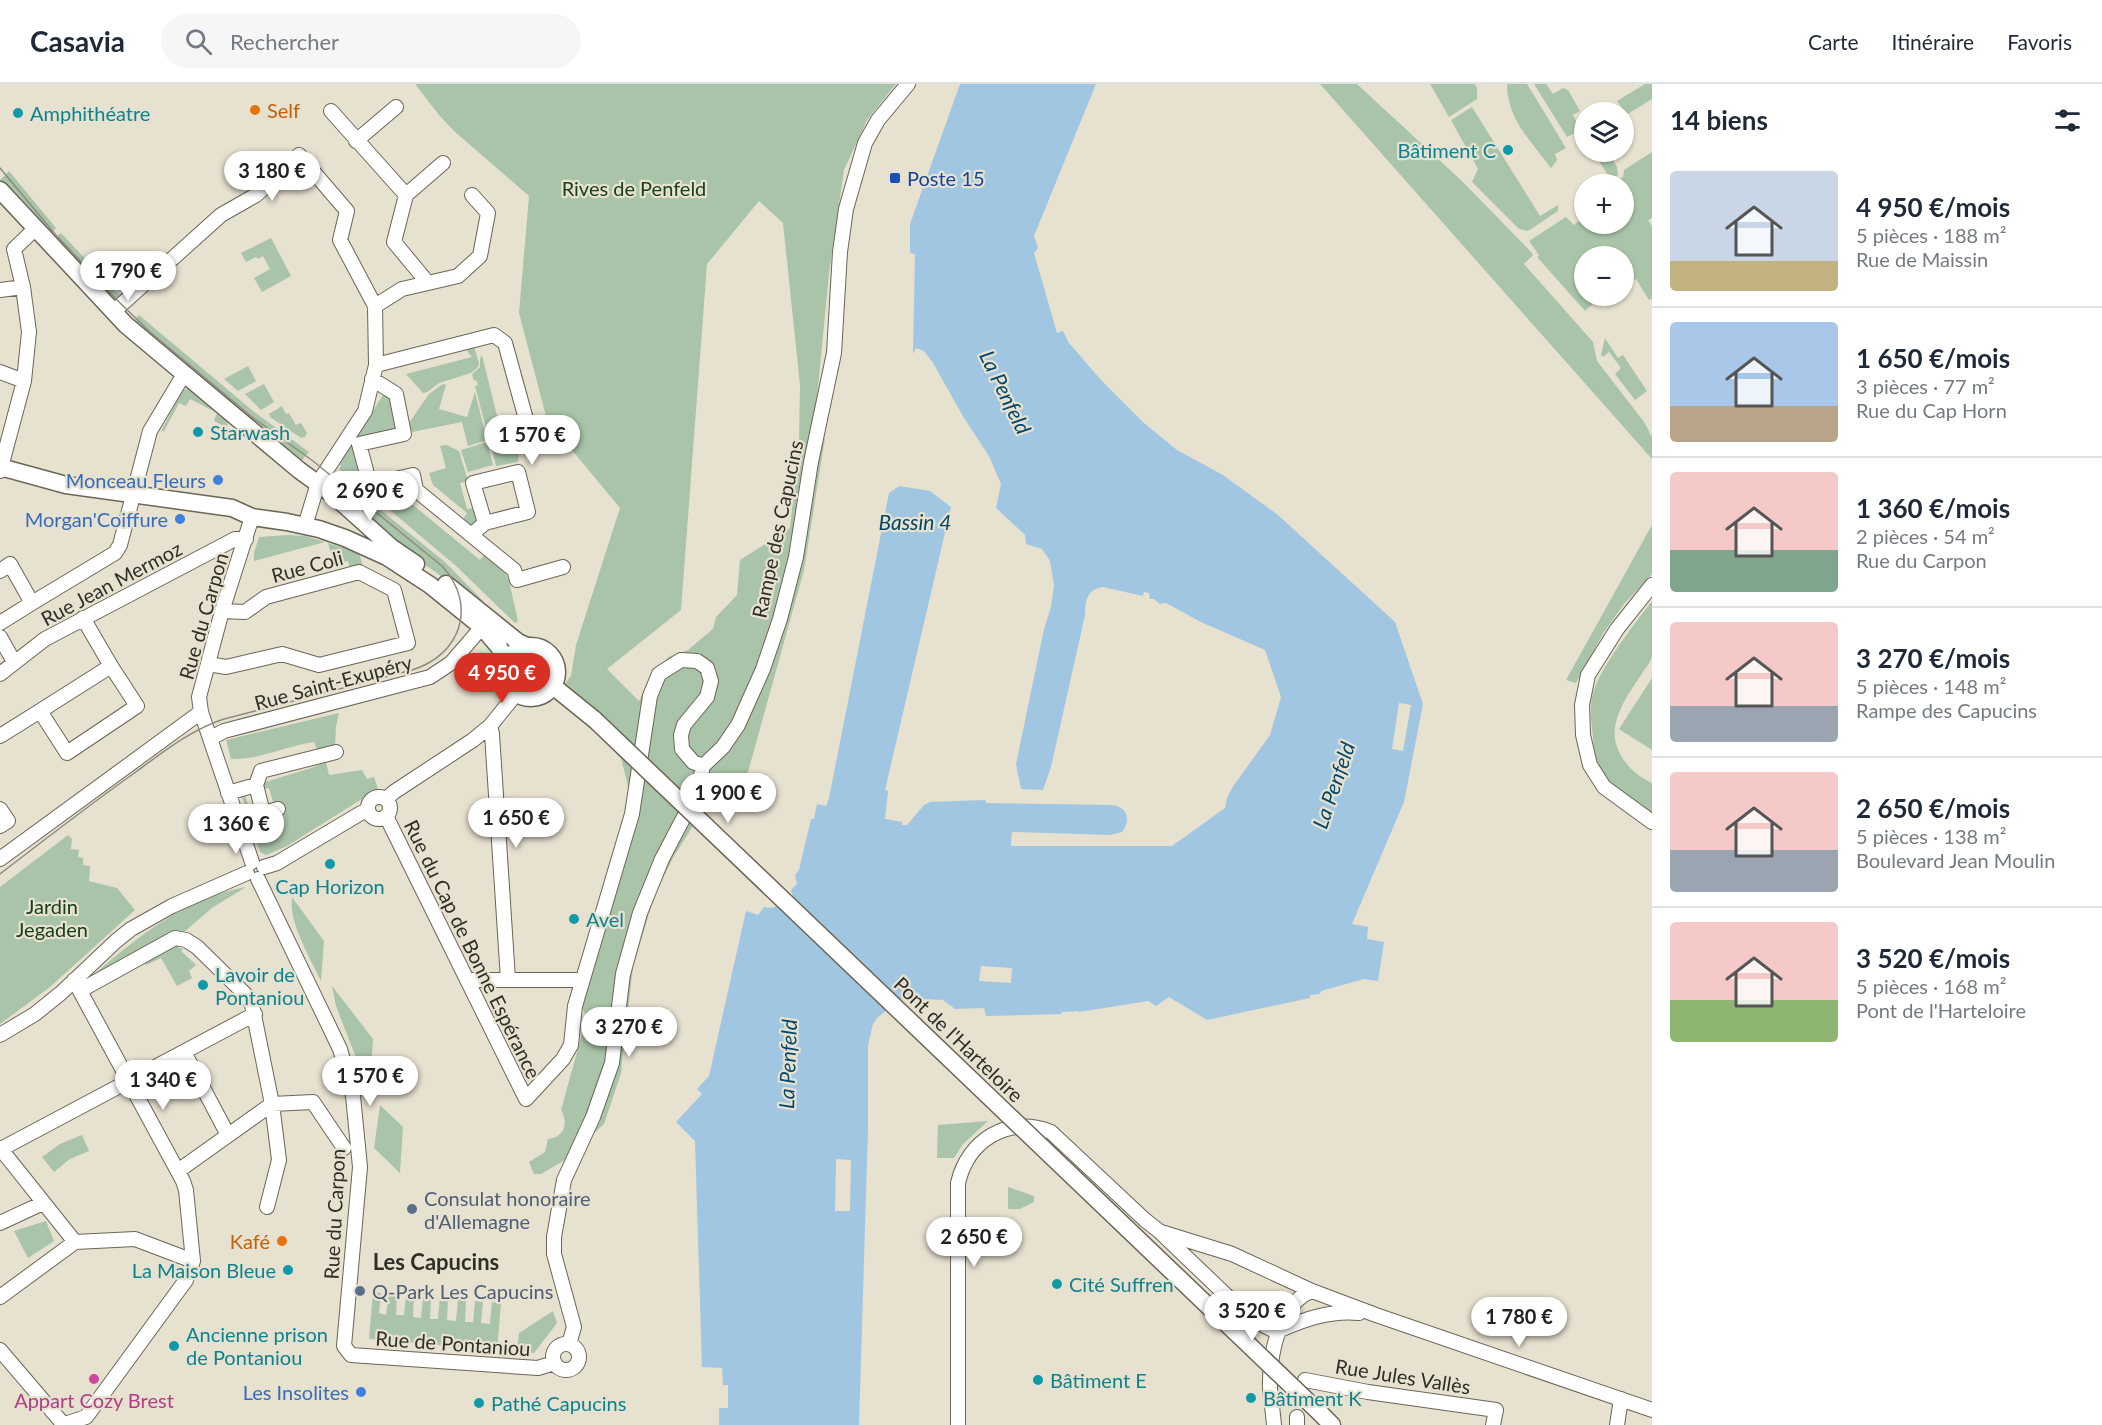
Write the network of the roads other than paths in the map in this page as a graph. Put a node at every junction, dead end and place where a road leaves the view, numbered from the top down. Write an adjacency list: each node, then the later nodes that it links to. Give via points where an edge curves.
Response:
1 (908, 84): 53 (street, Rampe des Capucins, via 878,120 865,143 846,209 834,353 796,557 780,619 738,725)
2 (396, 107): 4 (street)
3 (331, 111): 4 (street)
4 (356, 141): 7 (street)
5 (443, 163): 7 (street)
6 (0, 189): 9 (main road)
7 (406, 195): 10 (street, via 394,242)
8 (472, 195): 10 (street, via 488,213 480,256 458,276)
9 (36, 228): 11 (street, via 14,249); 14 (main road)
10 (428, 284): 13 (street, via 402,289)
11 (23, 287): 12 (street); 18 (street, via 29,332)
12 (0, 290)
13 (375, 306): 14 (street, via 340,240 347,211 299,155 256,195 221,215); 16 (street)
14 (113, 312): 17 (main road)
15 (0, 372): 18 (street)
16 (374, 372): 19 (street, via 494,335 505,343); 21 (street, via 365,411); 27 (street, via 396,394 404,434 359,444 370,485 413,476 416,490)
17 (184, 374): 21 (main road); 22 (street, via 150,431)
18 (24, 381): 20 (street)
19 (529, 430)
20 (1, 468): 22 (main road, via 66,485)
21 (318, 483): 25 (street); 29 (main road)
22 (133, 494): 23 (main road); 33 (street, via 115,553)
23 (232, 508): 24 (main road); 25 (main road, via 241,506)
24 (252, 517): 25 (main road); 28 (street, Rue du Carpon)
25 (306, 522): 29 (main road, via 342,527); 37 (main road, via 387,557)
26 (484, 523): 26 (street, via 528,512 518,472 473,483); 27 (street)
27 (471, 535): 30 (street, via 513,570 517,580)
28 (246, 539): 34 (street, Rue du Carpon); 35 (street, Rue Jean Mermoz, via 235,538)
29 (416, 564): 39 (main road)
30 (563, 567)
31 (0, 570): 33 (street, via 10,564)
32 (1652, 585): 61 (street, via 1617,629 1588,675 1582,705 1590,765 1604,787)
33 (32, 603): 36 (street)
34 (222, 611): 42 (street, Rue du Carpon); 42 (street, Rue Coli, via 246,612 266,597 359,572 394,590 408,642 319,665 282,654 226,667)
35 (83, 618): 40 (street, Rue Jean Mermoz); 43 (street)
36 (0, 623)
37 (482, 627): 41 (main road, via 499,646); 51 (street, Rue Saint-Exupéry, via 451,663 430,677)
38 (0, 637): 40 (street)
39 (527, 646): 41 (main road, via 514,651); 45 (main road, via 543,649 555,661 557,678)
40 (14, 662): 44 (street, Rue Jean Mermoz)
41 (506, 662): 46 (main road, via 505,680)
42 (208, 664): 48 (street, Rue du Carpon, via 199,698)
43 (111, 666): 47 (street); 47 (street, via 137,706 67,753)
44 (0, 674)
45 (553, 686): 46 (main road, via 537,698); 101 (main road, Pont de l'Harteloire, bridge, via 595,720)
46 (516, 694): 49 (street)
47 (40, 711): 50 (street)
48 (201, 712): 51 (street, Rue du Carpon); 63 (street)
49 (490, 726): 56 (street); 65 (street)
50 (0, 736)
51 (211, 738): 55 (street, Rue du Carpon)
52 (336, 752): 54 (street, via 261,771)
53 (703, 766): 67 (street, via 693,762 682,749 681,735 684,725 707,697 711,681 703,665 681,660 659,674 650,696 632,814); 90 (street, via 698,790 662,859 640,913 623,974 612,1063 564,1180 554,1254 574,1327)
54 (256, 785): 55 (street); 58 (street, via 263,813)
55 (228, 793): 64 (street, Rue du Carpon)
56 (386, 799): 59 (street, via 374,798); 60 (street, via 390,807)
57 (0, 809): 62 (street, via 8,821)
58 (278, 809)
59 (368, 810): 60 (street, via 376,818); 64 (street, via 277,863)
60 (386, 816): 66 (street, Rue du Cap de Bonne Espérance)
61 (1652, 822)
62 (0, 826)
63 (0, 859)
64 (255, 870): 68 (street, via 146,920 116,940); 92 (street, Rue du Carpon, via 340,1049 353,1096 360,1167 344,1346)
65 (508, 979): 66 (street); 67 (street)
66 (468, 980): 67 (street, Rue du Cap de Bonne Espérance, via 526,1099 571,1045 572,1017)
67 (582, 980)
68 (78, 985): 69 (street, via 175,938 197,947 248,997); 70 (street); 72 (street)
69 (255, 1014): 71 (street); 73 (street)
70 (0, 1035)
71 (184, 1052): 72 (street); 74 (street)
72 (129, 1081): 75 (street); 77 (street)
73 (272, 1104): 74 (street); 76 (street, via 313,1102); 79 (street, via 279,1160)
74 (228, 1135): 77 (street)
75 (0, 1148): 78 (street)
76 (344, 1148)
77 (178, 1172): 83 (street, via 186,1190)
78 (43, 1203): 80 (street); 82 (street)
79 (267, 1207)
80 (0, 1223)
81 (1159, 1231): 84 (street, via 1232,1254); 87 (street); 99 (street, via 1051,1132 1033,1126 994,1133 980,1142 961,1170 958,1183)
82 (75, 1242): 83 (street, via 135,1239); 85 (street)
83 (194, 1261): 98 (street, via 186,1280 87,1417)
84 (1305, 1289): 86 (street); 88 (street, via 1307,1305); 89 (street, via 1290,1307)
85 (0, 1297)
86 (1376, 1315): 88 (street, via 1341,1312); 96 (street)
87 (1251, 1319): 89 (street); 93 (street, via 1270,1339)
88 (1300, 1321): 89 (street)
89 (1280, 1330): 93 (street)
90 (569, 1344): 94 (street, via 557,1347); 94 (street, via 578,1353 576,1365 565,1370)
91 (0, 1350): 98 (street)
92 (348, 1354): 94 (street, Rue de Pontaniou, via 538,1368)
93 (1273, 1354): 100 (street, via 1270,1388)
94 (554, 1363)
95 (1305, 1380): 102 (street, Rue Jules Vallès, via 1496,1410)
96 (1621, 1400): 97 (street); 103 (street)
97 (1652, 1410)
98 (63, 1425)
99 (958, 1425)
100 (1274, 1425)
101 (1332, 1425)
102 (1493, 1425)
103 (1617, 1425)

